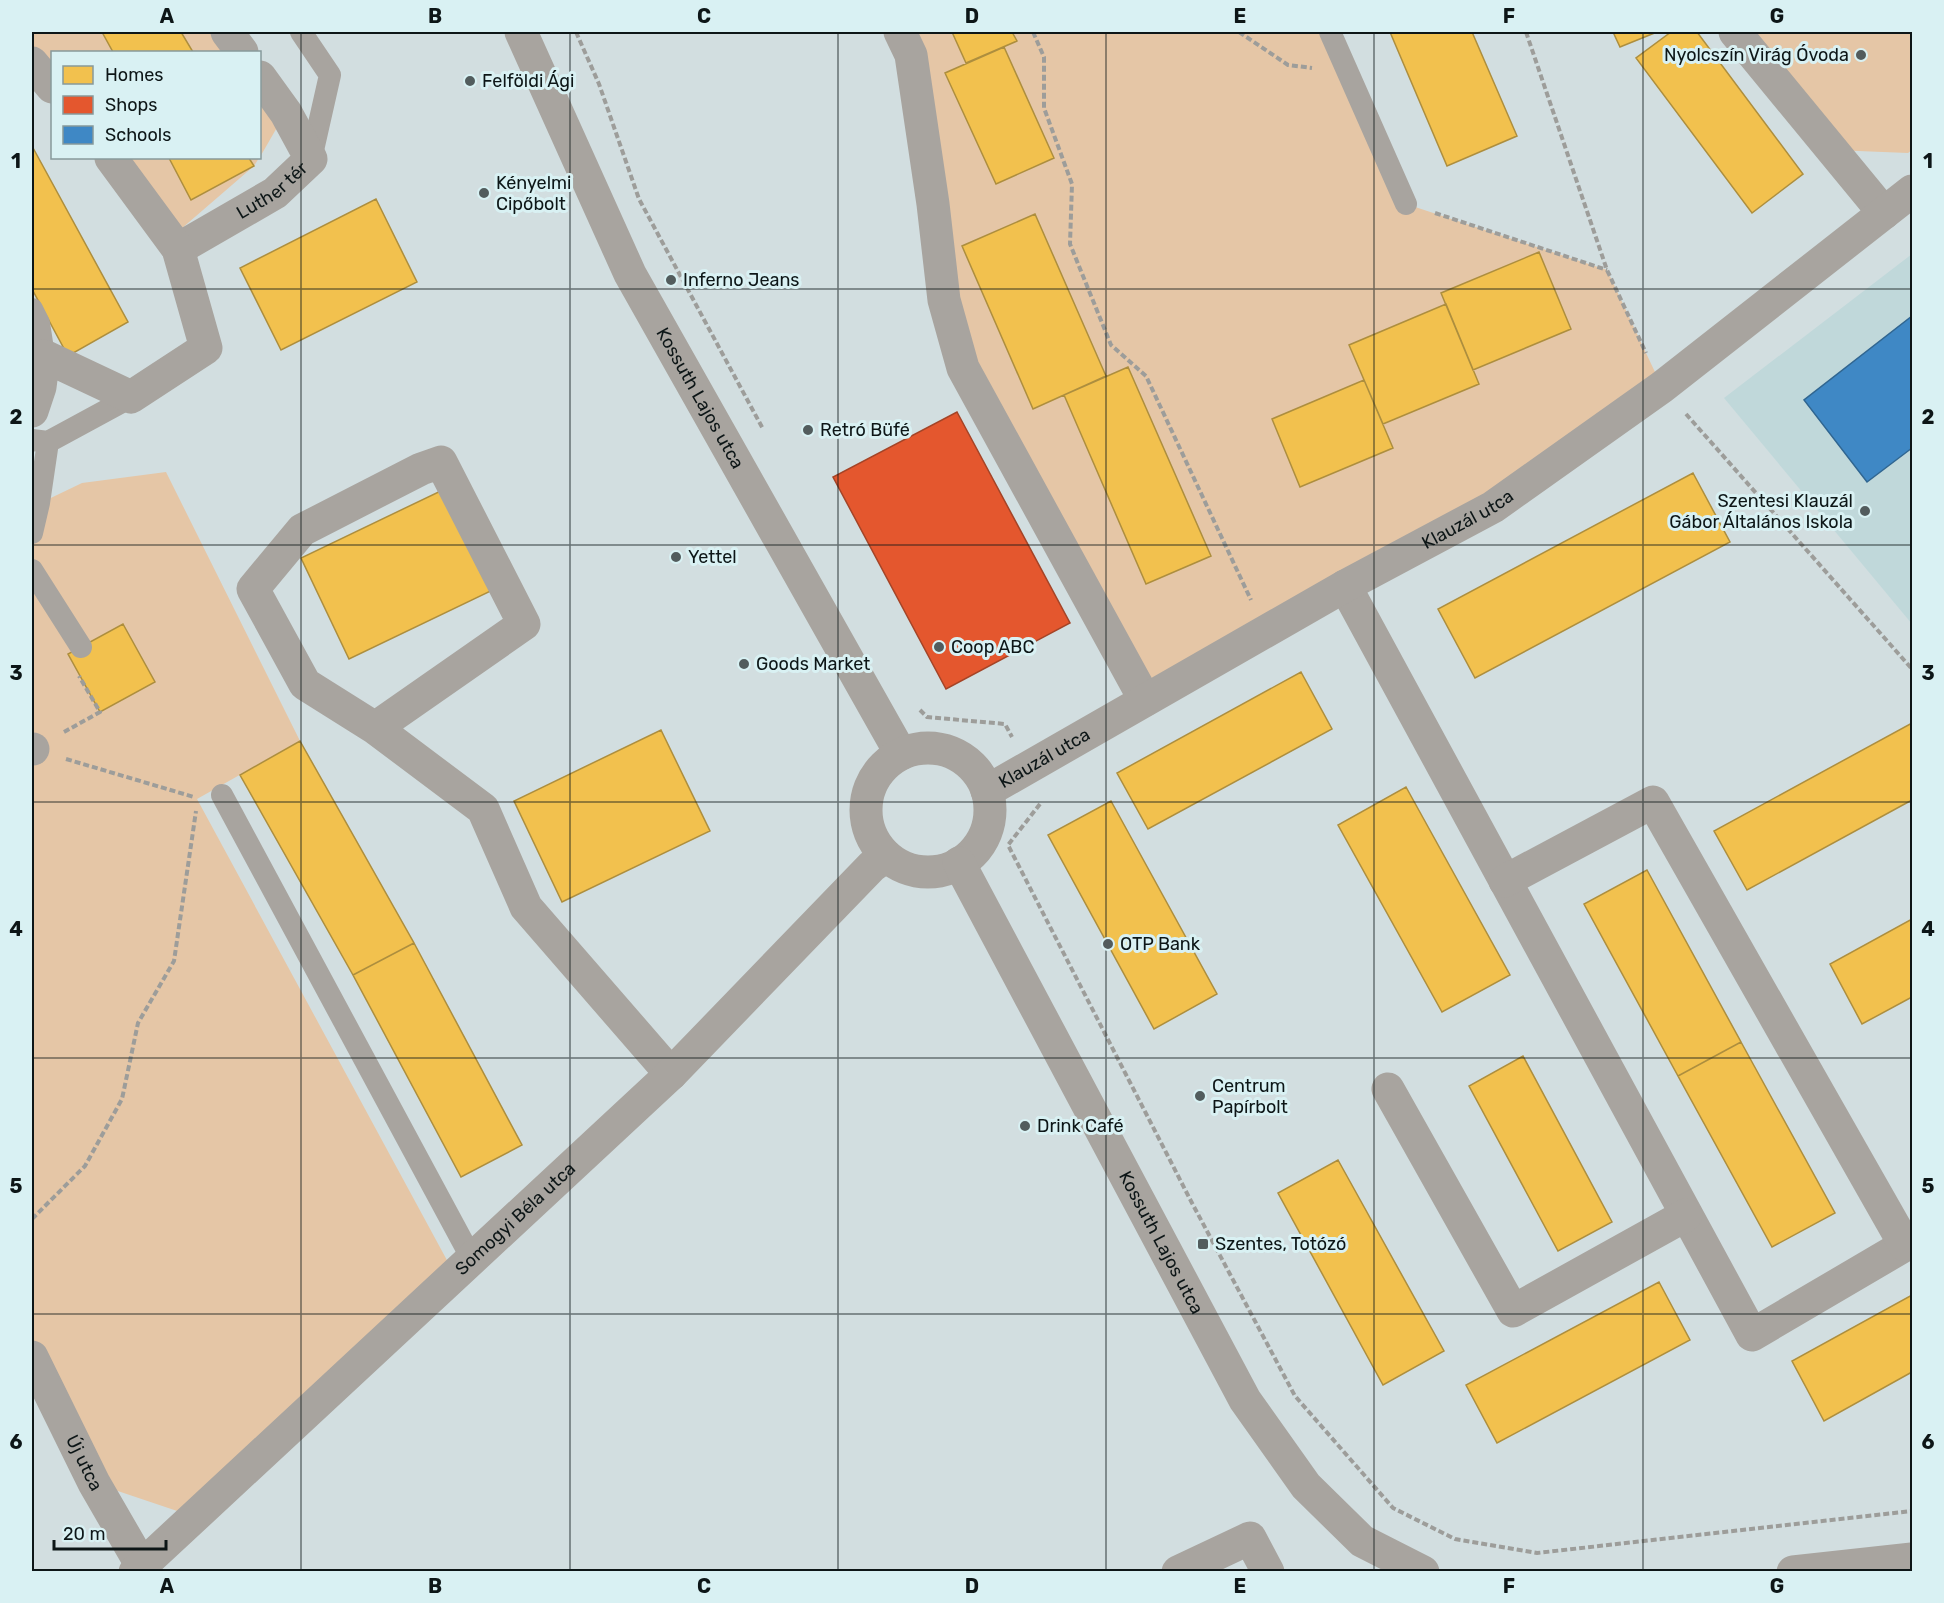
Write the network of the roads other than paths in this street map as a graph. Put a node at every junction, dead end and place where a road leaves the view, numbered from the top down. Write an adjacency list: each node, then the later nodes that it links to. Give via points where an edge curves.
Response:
1 (227, 32): 7 (street)
2 (301, 32): 12 (lane, via 330,75)
3 (521, 32): 28 (street, Kossuth Lajos utca, via 630,274)
4 (900, 32): 26 (street, via 911,55 944,300 963,368)
5 (1330, 32): 14 (lane)
6 (1735, 32): 15 (street)
7 (241, 51)
8 (32, 63): 10 (street)
9 (261, 78): 12 (street, Luther tér, via 286,113)
10 (51, 86)
11 (112, 159): 16 (street)
12 (311, 159): 16 (street, Luther tér, via 275,193)
13 (1912, 191): 15 (street, Klauzál utca)
14 (1406, 204)
15 (1884, 213): 24 (street, Klauzál utca, via 1662,387 1493,507)
16 (178, 249): 19 (street, via 206,348)
17 (32, 309): 18 (lane, via 39,323)
18 (44, 356): 19 (street); 20 (street)
19 (131, 397): 21 (lane)
20 (32, 411)
21 (40, 441): 22 (lane, via 39,503)
22 (32, 533)
23 (32, 570): 25 (lane)
24 (1345, 586): 26 (street, Klauzál utca); 33 (street)
25 (79, 644)
26 (1145, 700): 29 (street, Klauzál utca)
27 (375, 728): 27 (street, via 524,624 441,462 302,530 253,589 305,684); 34 (street, via 483,809 526,907)
28 (901, 754): 29 (street, via 922,748 956,754 981,777); 31 (street, via 877,774 865,809 867,828)
29 (987, 791): 32 (street, via 987,829 980,846)
30 (222, 795): 38 (lane)
31 (886, 856): 32 (street, via 908,870 928,873); 34 (street, Somogyi Béla utca)
32 (959, 863): 44 (street, Kossuth Lajos utca, via 1245,1400 1306,1486 1362,1541)
33 (1505, 881): 36 (street); 37 (street, via 1653,802)
34 (671, 1074): 38 (street, Somogyi Béla utca)
35 (1388, 1089): 36 (street, via 1513,1311)
36 (1686, 1215): 37 (street, via 1752,1335)
37 (1909, 1243)
38 (472, 1259): 41 (street, Somogyi Béla utca)
39 (32, 1357): 41 (street, Új utca)
40 (1912, 1559): 45 (street)
41 (138, 1569)
42 (1178, 1572): 43 (street, via 1250,1538)
43 (1269, 1572)
44 (1423, 1572)
45 (1793, 1572)

